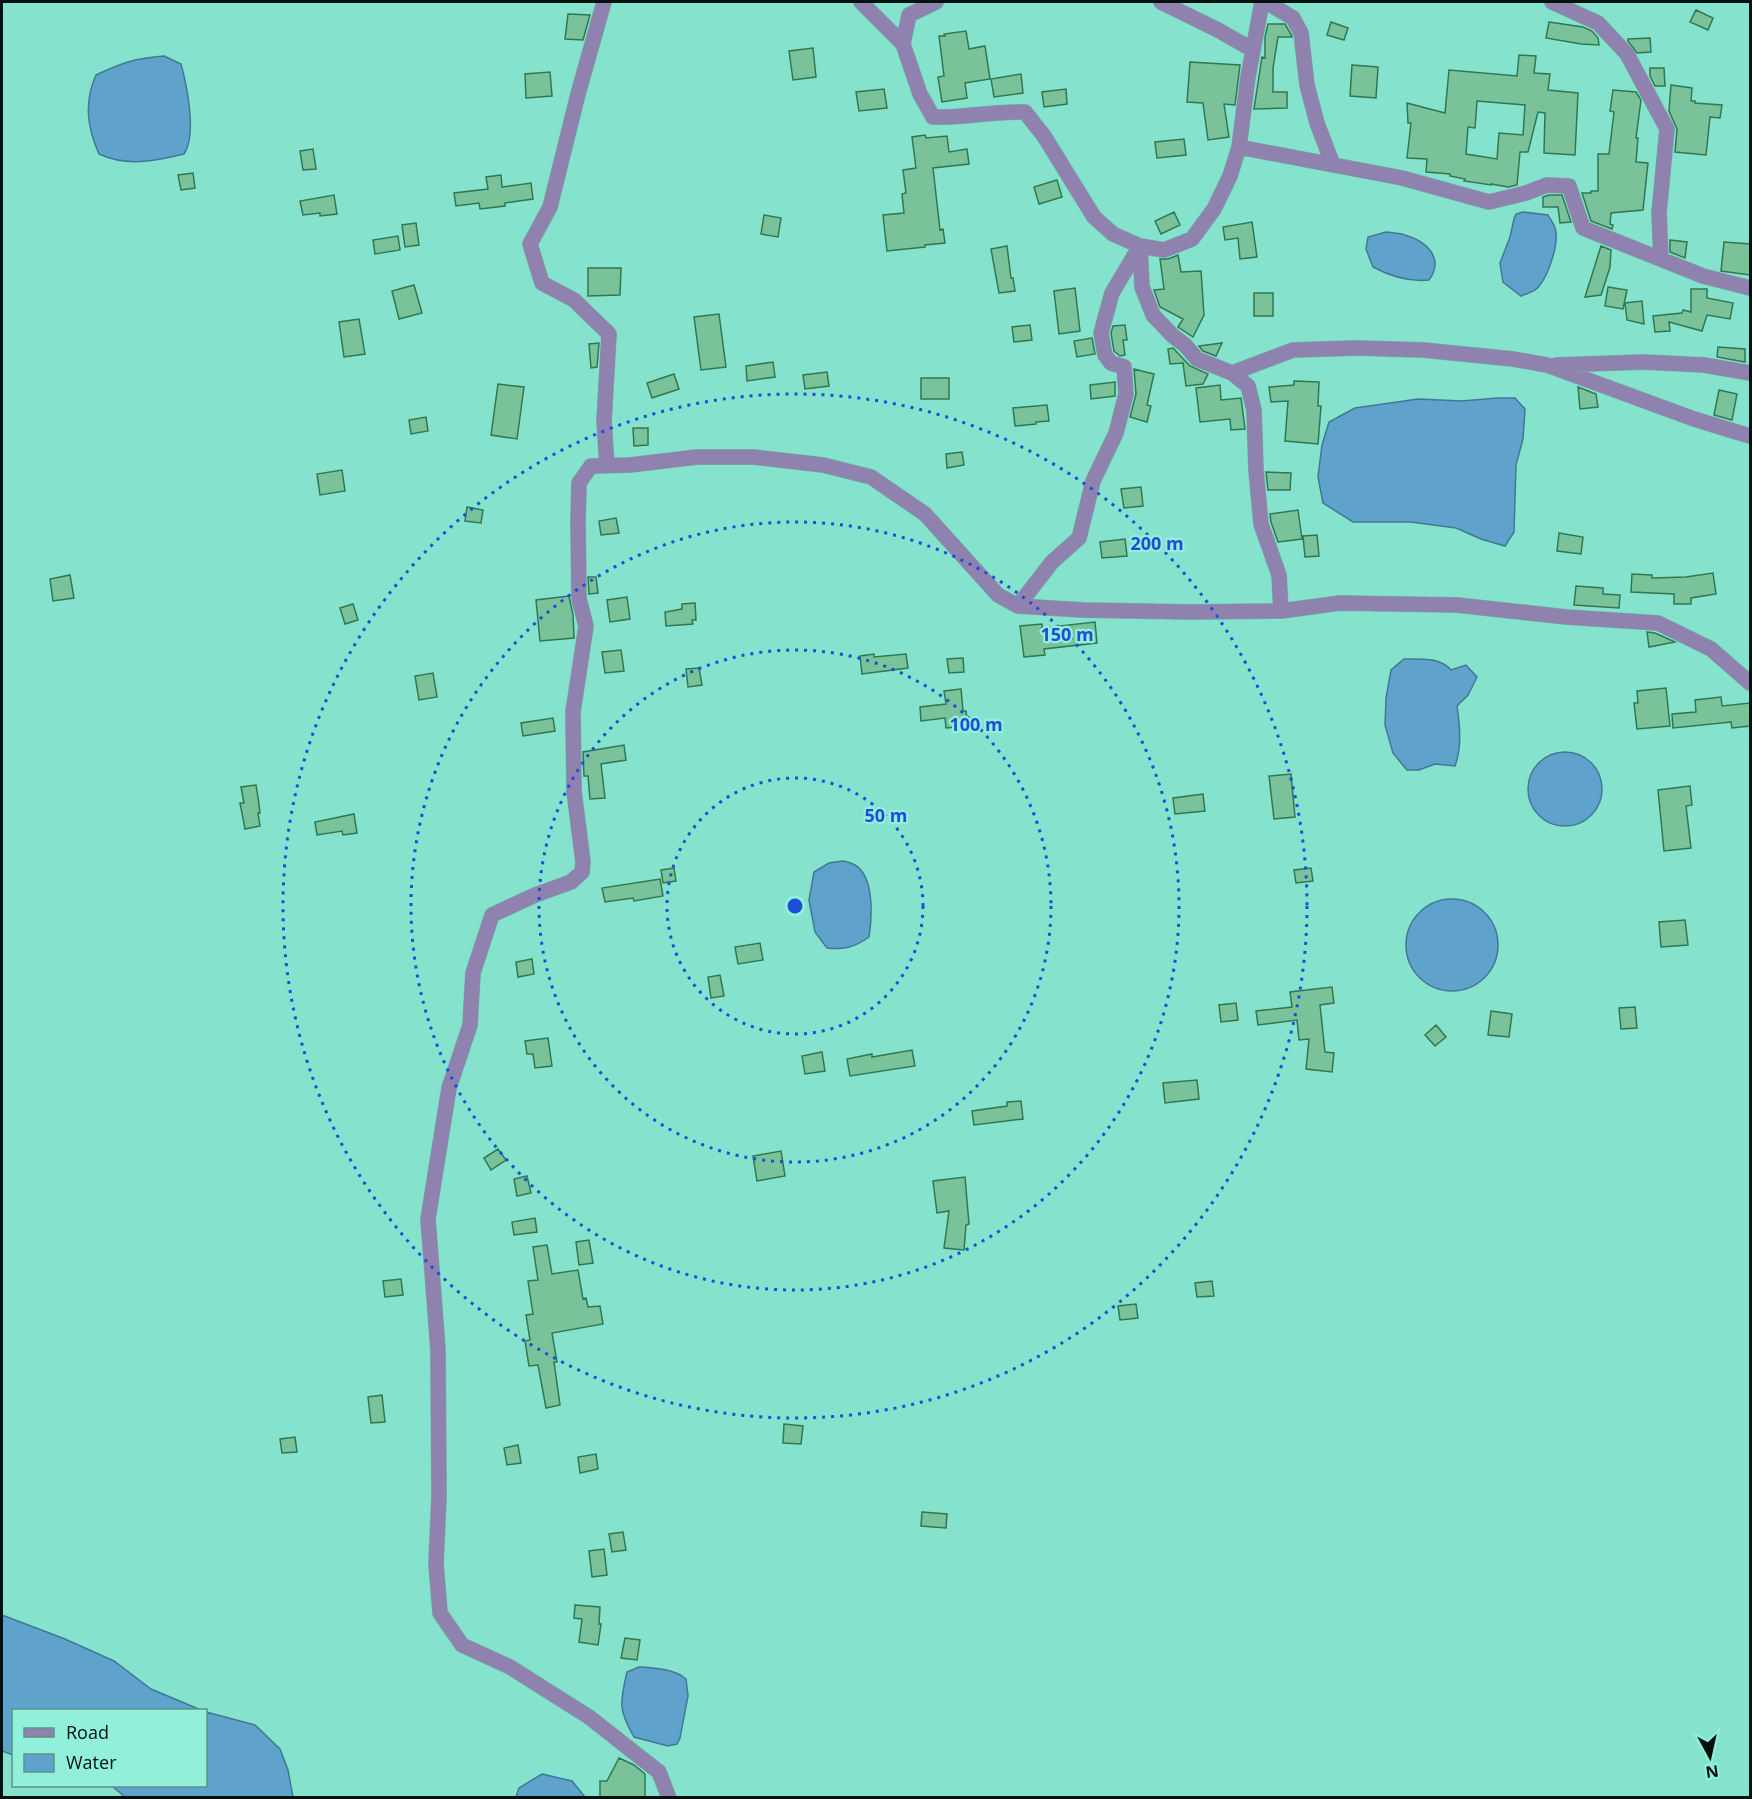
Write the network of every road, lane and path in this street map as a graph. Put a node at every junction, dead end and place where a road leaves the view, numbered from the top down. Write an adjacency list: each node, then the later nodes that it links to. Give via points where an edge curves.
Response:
1 (604, 2): 18 (street, via 550,207 530,244 542,283 574,300 609,334 604,421)
2 (861, 2): 7 (street)
3 (936, 2): 7 (street, via 909,15)
4 (1161, 2): 8 (street)
5 (1264, 2): 8 (street); 10 (street, via 1293,18 1300,33 1307,85)
6 (1552, 2): 12 (street, via 1598,23 1627,54 1667,129 1659,213)
7 (903, 44): 11 (street, via 920,94 933,117 1025,112 1094,217 1113,234)
8 (1253, 50): 9 (street)
9 (1239, 147): 10 (street); 11 (street, via 1214,209 1192,239 1164,250)
10 (1333, 165): 12 (street, via 1402,178 1488,202 1547,185 1569,186 1583,228)
11 (1140, 246): 15 (street, via 1142,287 1153,315 1197,359); 19 (street, via 1112,293 1101,333 1105,355 1111,363 1124,367 1126,394 1116,433 1093,481 1079,538 1052,562)
12 (1662, 259): 13 (street, via 1703,276)
13 (1750, 288)
14 (1547, 365): 15 (street, via 1423,350 1357,348 1293,350); 16 (street, via 1644,362 1704,365); 17 (street)
15 (1232, 372): 20 (street, via 1248,386 1254,410 1261,524 1279,575)
16 (1750, 373)
17 (1750, 436)
18 (607, 466): 19 (street, via 697,457 753,457 823,465 871,477 925,514 998,595); 22 (street, via 591,466 579,483 579,599 586,626 573,712 574,791 582,872 571,882 492,915 473,973 470,1025 449,1088 428,1219 438,1350 436,1564 440,1613 462,1645 510,1667 589,1717 659,1772)
19 (1018, 606): 20 (street)
20 (1281, 611): 21 (street, via 1340,603 1456,605 1658,623 1711,649)
21 (1750, 683)
22 (669, 1797)

